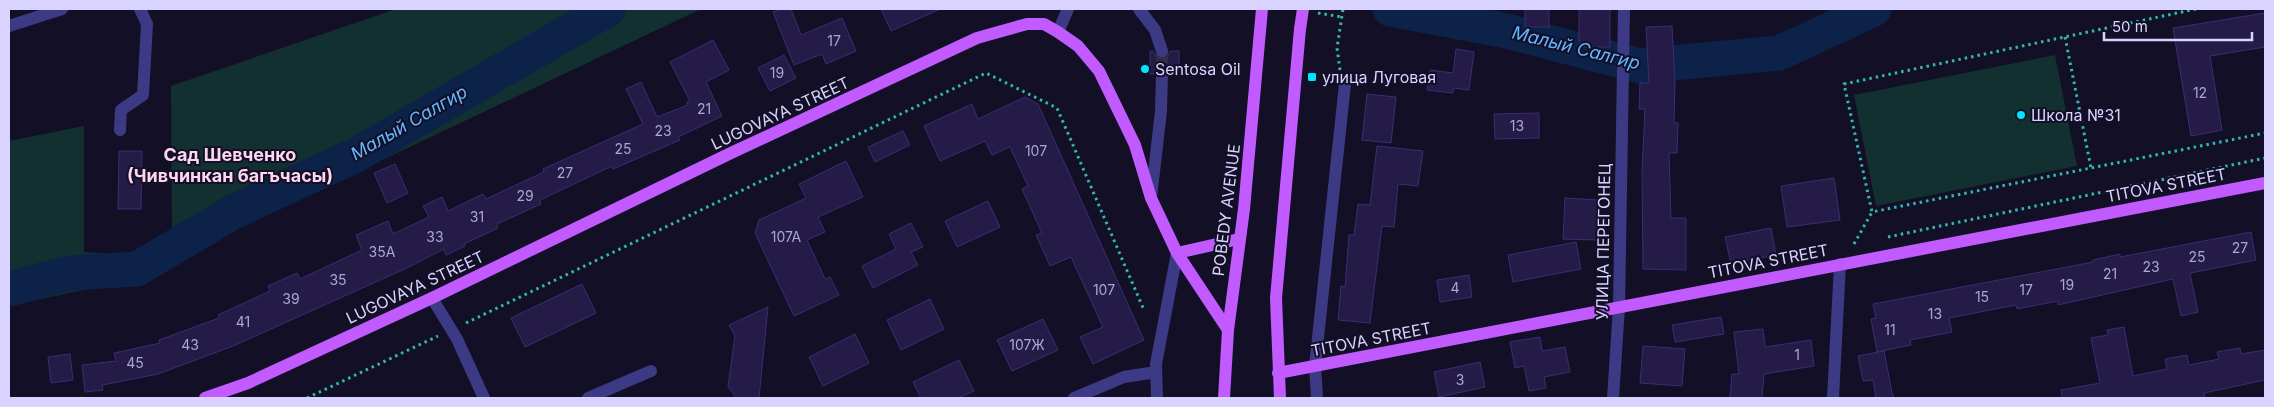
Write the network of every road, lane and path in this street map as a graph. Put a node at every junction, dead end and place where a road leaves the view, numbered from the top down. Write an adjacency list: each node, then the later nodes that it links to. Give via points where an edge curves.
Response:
1 (62, 9): 10 (street)
2 (140, 9): 16 (street, via 147,24 143,95 121,110)
3 (1068, 9): 11 (street)
4 (1139, 9): 13 (street, via 1155,30)
5 (1262, 9): 23 (main road, POBEDY AVENUE)
6 (1303, 9): 34 (main road, bridge, via 1276,298)
7 (1343, 9): 15 (path, via 1338,48)
8 (1624, 9): 27 (street, УЛИЦА ПЕРЕГОНЕЦ)
9 (2196, 9): 12 (path)
10 (9, 26)
11 (1058, 32): 21 (main road, LUGOVAYA STREET, via 1078,46 1098,71 1135,145); 26 (main road, LUGOVAYA STREET, via 1044,24 1027,24 977,38)
12 (2066, 36): 19 (path); 19 (path, via 1844,84 1872,212)
13 (1162, 51)
14 (1162, 74): 21 (street)
15 (1343, 80): 31 (street)
16 (120, 130)
17 (2265, 133): 19 (path)
18 (2265, 158): 22 (path)
19 (2090, 168)
20 (2265, 183): 25 (main road, TITOVA STREET)
21 (1151, 198): 24 (main road, LUGOVAYA STREET)
22 (1885, 238)
23 (1239, 239): 24 (main road); 30 (main road, POBEDY AVENUE)
24 (1177, 253): 30 (main road, LUGOVAYA STREET); 33 (street)
25 (1840, 264): 27 (main road, TITOVA STREET); 45 (street)
26 (432, 298): 29 (street); 35 (main road, LUGOVAYA STREET, via 248,383)
27 (1619, 307): 31 (main road, TITOVA STREET); 44 (street, УЛИЦА ПЕРЕГОНЕЦ)
28 (1144, 310): 29 (path, via 1057,108 986,73)
29 (451, 330): 36 (path); 37 (street)
30 (1228, 330): 41 (main road, POBEDY AVENUE)
31 (1315, 366): 34 (main road, TITOVA STREET); 43 (street)
32 (651, 371): 38 (street)
33 (1156, 372): 39 (street, via 1124,377); 40 (street)
34 (1278, 373): 42 (main road)
35 (205, 398)
36 (307, 398)
37 (484, 398)
38 (588, 398)
39 (1074, 398)
40 (1157, 398)
41 (1224, 398)
42 (1280, 398)
43 (1317, 398)
44 (1613, 398)
45 (1833, 398)

